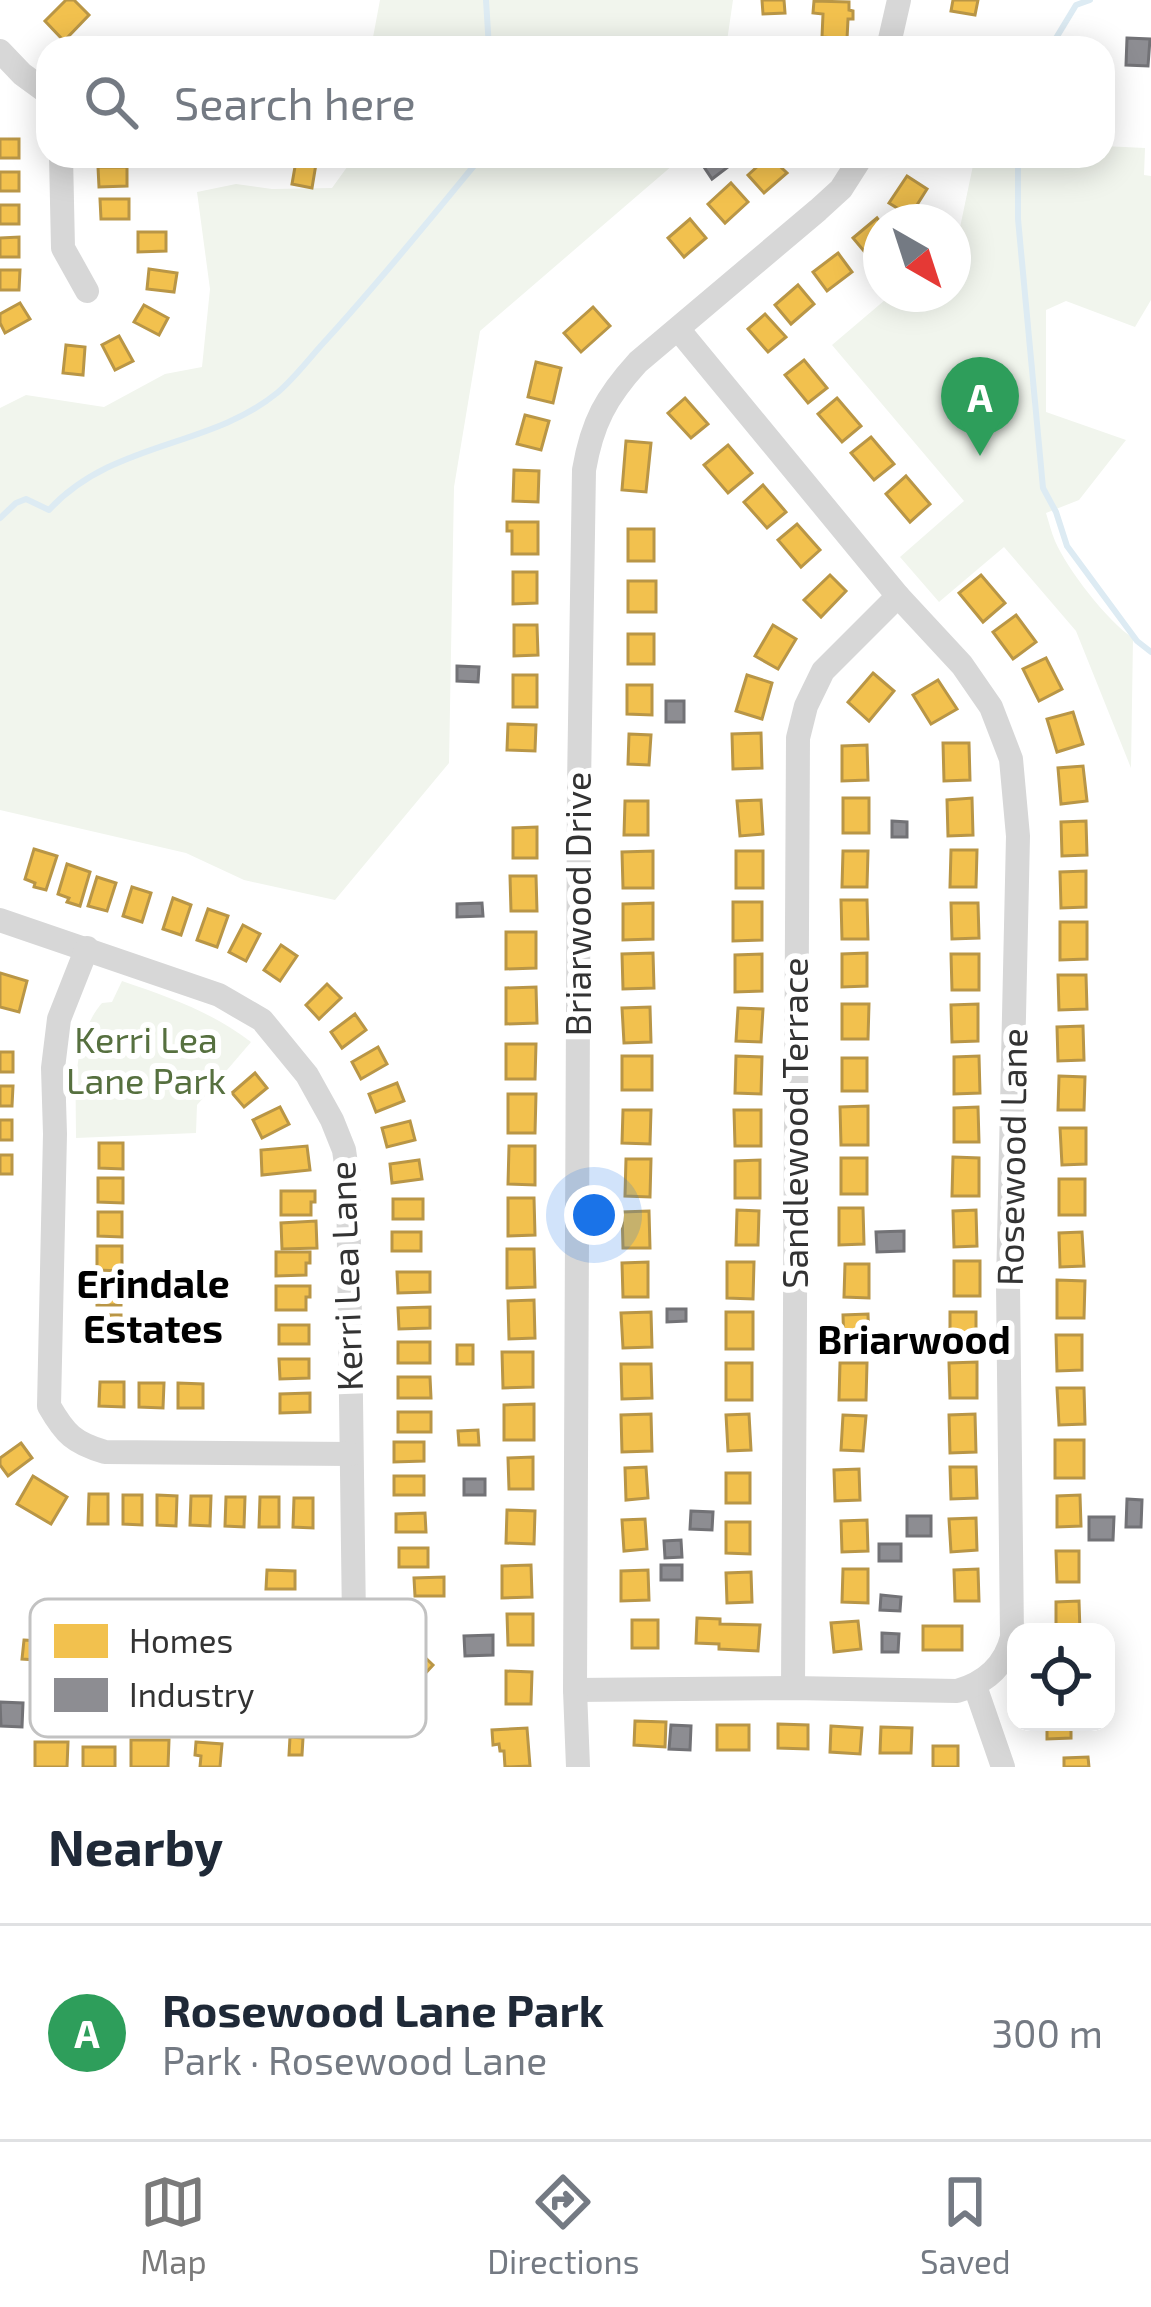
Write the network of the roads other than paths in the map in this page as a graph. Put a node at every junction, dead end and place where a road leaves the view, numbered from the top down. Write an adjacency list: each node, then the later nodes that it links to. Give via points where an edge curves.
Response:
1 (899, 0): 2 (street)
2 (891, 36)
3 (0, 51): 4 (street)
4 (36, 84)
5 (61, 168): 7 (street, via 63,248)
6 (854, 168): 8 (street, Briarwood Drive, via 818,210)
7 (87, 291)
8 (678, 329): 9 (street, Rosewood Lane); 16 (street, Briarwood Drive, via 602,407 582,489)
9 (898, 596): 14 (street, Rosewood Lane, via 991,707 1010,759 1018,818 1012,1636 1003,1660); 15 (street, Sandlewood Terrace, via 823,671 798,738)
10 (0, 920): 11 (street, Kerri Lea Lane)
11 (87, 948): 12 (street, Kerri Lea Lane, via 219,994 262,1020 332,1120 348,1178); 12 (street, via 59,1019 53,1068 49,1406 63,1430 105,1452)
12 (351, 1454): 13 (street, Kerri Lea Lane)
13 (354, 1599)
14 (976, 1686): 15 (street); 18 (street)
15 (793, 1688): 16 (street)
16 (574, 1690): 17 (street, Briarwood Drive)
17 (578, 1767)
18 (1003, 1767)

